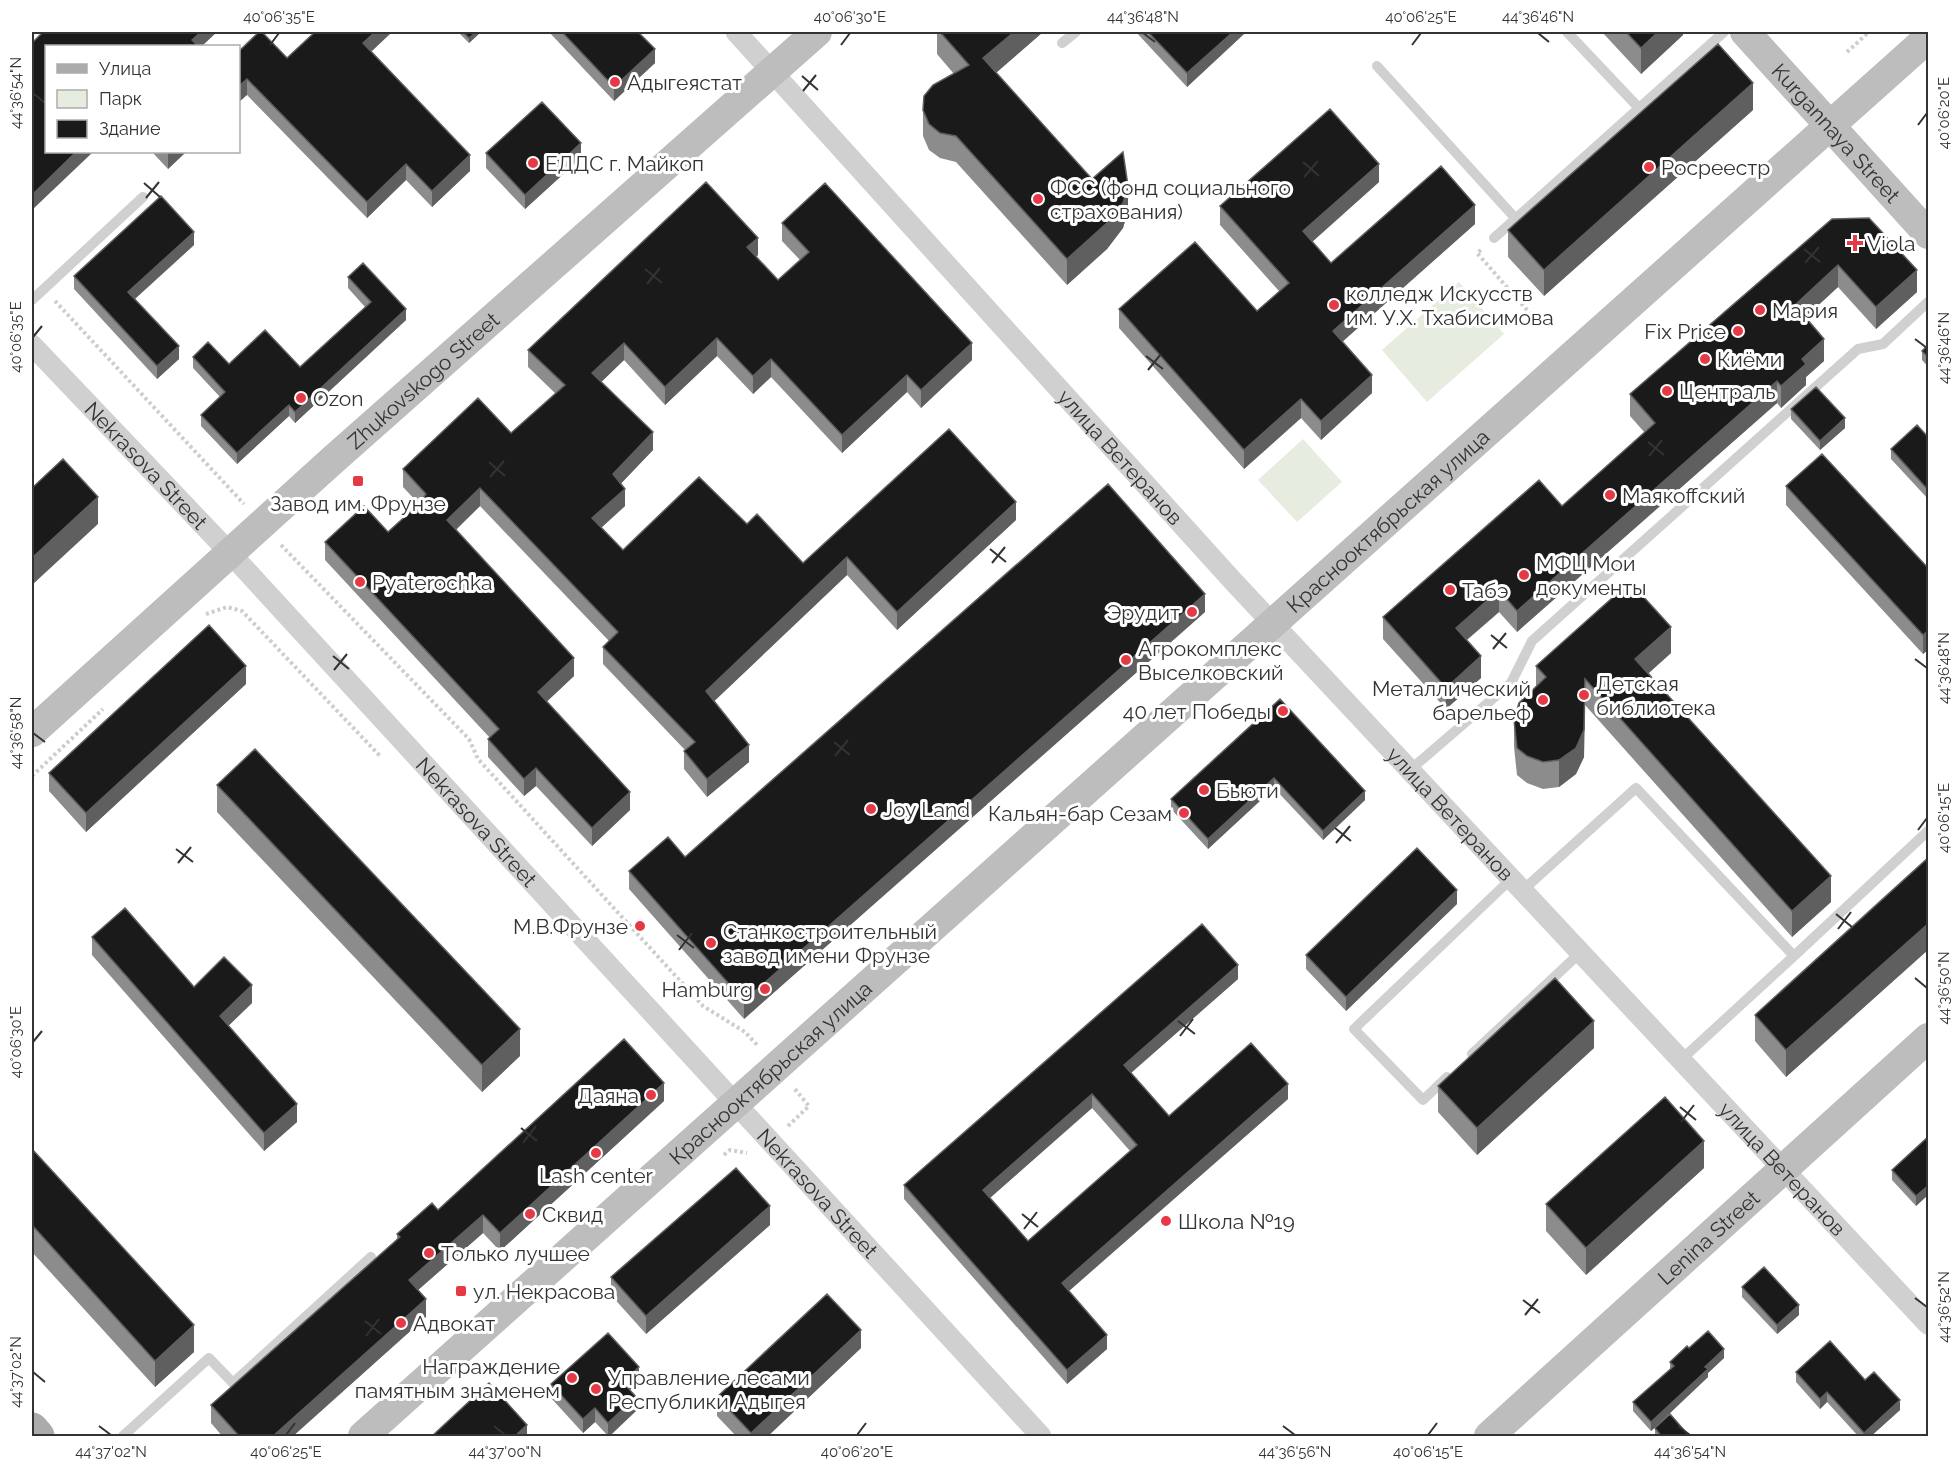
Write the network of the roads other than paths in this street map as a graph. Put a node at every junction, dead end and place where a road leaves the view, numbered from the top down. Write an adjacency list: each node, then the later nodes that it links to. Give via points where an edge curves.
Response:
1 (736, 32): 10 (street, улица Ветеранов)
2 (817, 32): 10 (street, Zhukovskogo Street)
3 (1076, 32): 8 (lane)
4 (1567, 32): 11 (lane)
5 (1724, 32): 11 (lane)
6 (1745, 32): 12 (street, Kurgannaya Street)
7 (1929, 38): 12 (street, Краснооктябрьская улица)
8 (1062, 44)
9 (1377, 66): 14 (lane)
10 (772, 71): 20 (street, Zhukovskogo Street); 21 (street, улица Ветеранов)
11 (1639, 108): 14 (lane)
12 (1830, 126): 15 (street, Kurgannaya Street); 21 (street, Краснооктябрьская улица)
13 (142, 197): 17 (lane)
14 (1516, 219): 16 (lane)
15 (1929, 234)
16 (1494, 238)
17 (32, 300)
18 (1929, 302): 23 (lane, via 1882,344 1858,350 1532,641 1511,682)
19 (32, 345): 20 (street, Nekrasova Street)
20 (230, 553): 22 (street, Zhukovskogo Street); 30 (street, Nekrasova Street)
21 (1274, 623): 23 (street, улица Ветеранов); 30 (street, Краснооктябрьская улица)
22 (32, 732)
23 (1410, 770): 25 (street, улица Ветеранов)
24 (1929, 831): 27 (lane)
25 (1518, 884): 26 (street, улица Ветеранов); 26 (lane, via 1354,1029 1423,1100); 27 (lane, via 1636,788)
26 (1582, 951): 29 (street, улица Ветеранов)
27 (1794, 956): 29 (lane)
28 (1929, 1038): 31 (street, Lenina Street)
29 (1683, 1059): 31 (street, улица Ветеранов)
30 (735, 1104): 35 (street, Краснооктябрьская улица); 36 (street, Nekrasova Street)
31 (1785, 1168): 33 (street, улица Ветеранов); 37 (street, Lenina Street)
32 (370, 1257): 34 (lane, via 233,1383 209,1358)
33 (1929, 1324)
34 (123, 1437)
35 (363, 1437)
36 (1041, 1437)
37 (1489, 1437)

